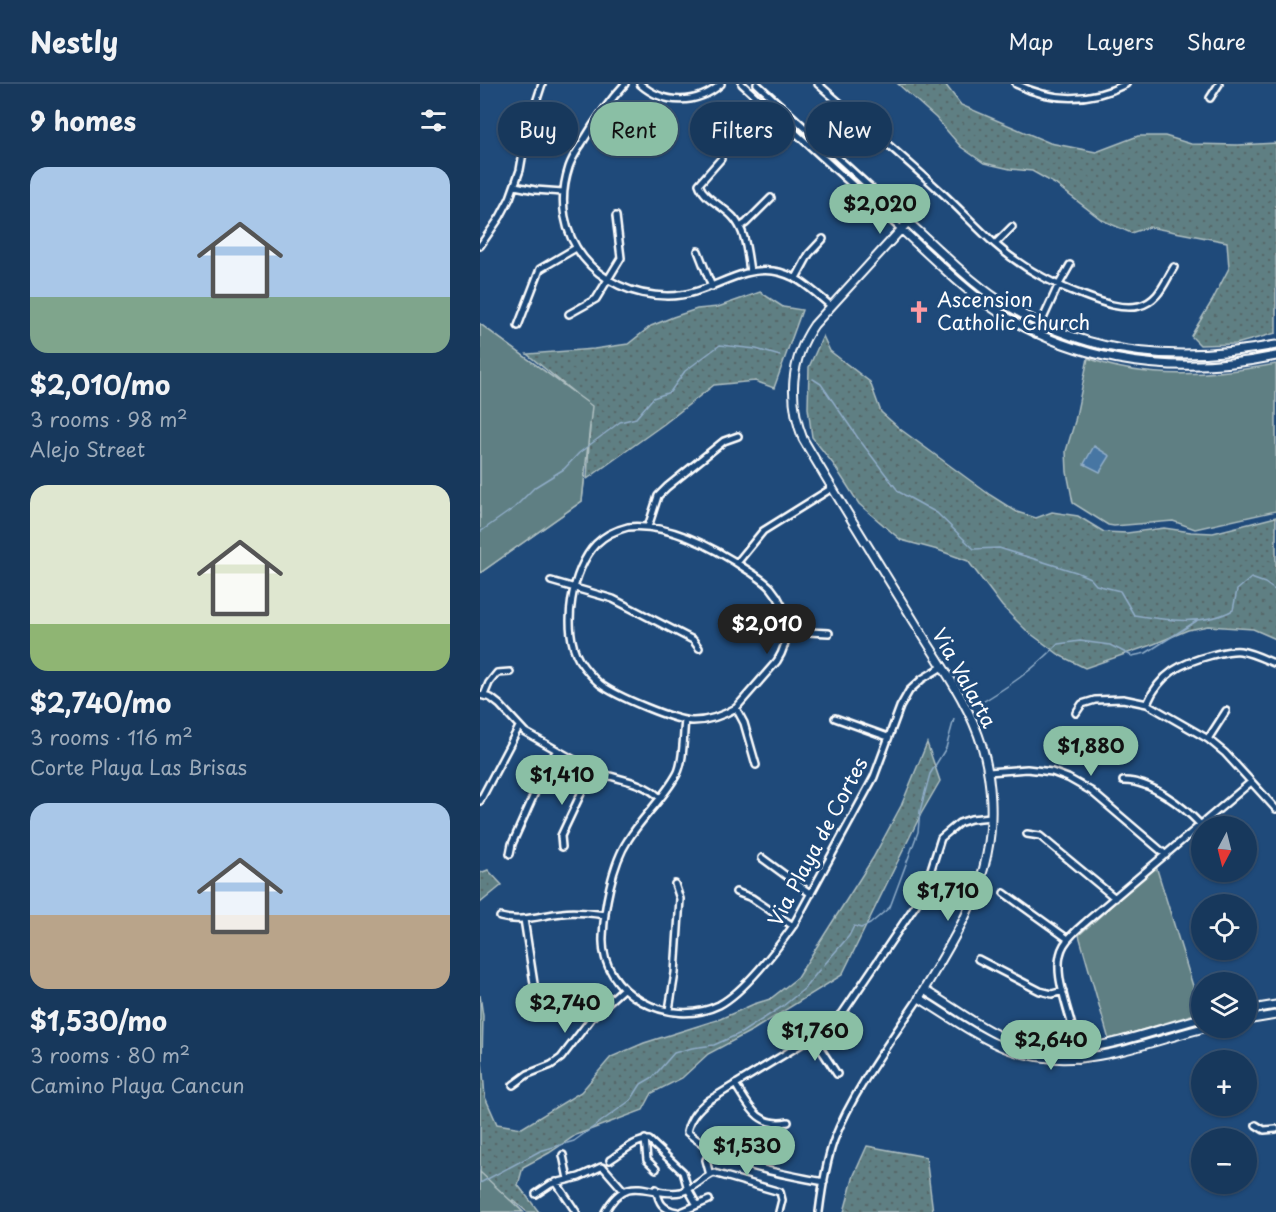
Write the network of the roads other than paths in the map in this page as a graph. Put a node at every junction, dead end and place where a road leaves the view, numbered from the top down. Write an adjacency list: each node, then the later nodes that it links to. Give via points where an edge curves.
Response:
1 (542, 84): 13 (street)
2 (625, 84): 14 (street, via 600,113 572,160)
3 (640, 84): 4 (street, via 664,98 691,100)
4 (721, 84)
5 (741, 84): 20 (street)
6 (757, 84): 17 (street)
7 (818, 84): 22 (street)
8 (1016, 84): 9 (street, via 1067,99 1102,94)
9 (1126, 84)
10 (1219, 84): 11 (street)
11 (1210, 98)
12 (721, 159): 18 (street, via 699,184 701,191)
13 (515, 186): 14 (street); 23 (street)
14 (563, 192): 24 (street, via 564,219)
15 (771, 198): 18 (street)
16 (616, 216): 30 (street, via 621,258)
17 (908, 222): 20 (main road, Via Valarta); 35 (main road, via 976,283)
18 (740, 227): 28 (street)
19 (1012, 227): 22 (street)
20 (902, 230): 33 (main road, Via Valarta); 37 (main road, via 974,295)
21 (823, 239): 29 (street)
22 (996, 244): 31 (street)
23 (480, 246)
24 (576, 248): 30 (street, via 589,266); 36 (street, via 540,270)
25 (698, 250): 32 (street)
26 (1070, 265): 31 (street)
27 (1174, 267): 31 (street, via 1158,295 1127,308)
28 (750, 271): 29 (street, via 773,271); 32 (street)
29 (796, 278): 33 (street)
30 (608, 280): 32 (street, via 633,291 659,296 686,295); 34 (street, via 596,299)
31 (1058, 286): 35 (street)
32 (712, 287)
33 (831, 306): 43 (main road, Via Valarta, via 807,336 797,358 793,391 803,439)
34 (569, 314)
35 (1040, 324): 37 (street); 39 (main road, via 1084,341)
36 (518, 326)
37 (1036, 334): 41 (main road, via 1081,351)
38 (1276, 345): 39 (main road, via 1190,355)
39 (1147, 354): 41 (main road)
40 (1276, 356): 41 (main road, via 1190,366)
41 (1130, 362)
42 (738, 436): 44 (street, via 724,441 658,496)
43 (832, 488): 45 (street, via 763,531); 52 (main road, Via Valarta)
44 (648, 527): 45 (street, via 683,536); 47 (street, via 622,529 599,541 585,559)
45 (737, 563): 48 (street, via 766,582 775,593 784,612)
46 (550, 581): 47 (street)
47 (574, 587): 50 (street, via 613,599 693,640); 60 (street, via 570,631 574,650 585,668 610,690)
48 (787, 632): 49 (street); 56 (street, via 777,661)
49 (829, 633)
50 (699, 648)
51 (1276, 664): 55 (street, via 1238,651 1195,659 1159,682)
52 (942, 667): 62 (street, Via Playa de Cortes, via 909,691); 67 (main road, Via Valarta, via 972,720)
53 (510, 672): 54 (street, via 496,673)
54 (482, 695): 61 (street, via 500,705)
55 (1147, 704): 58 (street, via 1123,699 1095,700 1082,704); 63 (street)
56 (736, 708): 60 (street, via 702,721); 65 (street)
57 (1226, 711): 63 (street)
58 (1076, 713)
59 (835, 718): 62 (street)
60 (685, 720): 70 (street, via 680,768)
61 (519, 727): 64 (street); 71 (street)
62 (888, 737): 85 (street, Via Playa de Cortes, via 874,777)
63 (1208, 739): 69 (street)
64 (557, 750): 66 (street); 79 (street)
65 (756, 765)
66 (592, 770): 70 (street, via 639,784); 78 (street, via 561,836)
67 (988, 772): 75 (main road, Via Valarta); 80 (street, via 1028,769 1068,778 1091,791)
68 (1123, 781): 73 (street, via 1134,781 1179,803)
69 (1251, 782): 72 (street); 74 (street)
70 (660, 798): 87 (street, via 619,856)
71 (480, 801)
72 (1276, 809)
73 (1192, 816)
74 (1211, 816)
75 (991, 817): 94 (main road, Via Valarta, via 987,857 978,888); 105 (street, via 959,823 941,838 923,894 842,1014)
76 (1027, 834): 86 (street, via 1040,836)
77 (1191, 834): 80 (street)
78 (562, 847)
79 (510, 854)
80 (1166, 855): 86 (street)
81 (762, 858): 85 (street)
82 (675, 884): 100 (street, via 680,899)
83 (736, 892): 90 (street)
84 (1004, 893): 91 (street)
85 (811, 894): 90 (street, Via Playa de Cortes)
86 (1115, 898): 91 (street)
87 (605, 915): 89 (street, via 580,912); 93 (street, via 604,956)
88 (500, 917): 89 (street)
89 (524, 919): 97 (street, via 535,990)
90 (794, 926): 100 (street, Via Playa de Cortes, via 730,998 708,1009)
91 (1068, 939): 95 (street, via 1059,963)
92 (978, 959): 95 (street, via 1040,991)
93 (623, 989): 100 (street, via 640,1001); 109 (street, via 594,1015 561,1058)
94 (924, 990): 96 (main road, Via Valarta); 106 (main road, via 1009,1040 1038,1049)
95 (1063, 991): 106 (street)
96 (919, 998): 107 (main road, via 1003,1047 1034,1056); 122 (street, Via Valarta, via 841,1125)
97 (541, 999)
98 (1276, 1005): 99 (main road)
99 (1257, 1008)
100 (669, 1010)
101 (1276, 1015): 102 (main road)
102 (1257, 1018)
103 (1191, 1021): 106 (main road)
104 (1191, 1031): 107 (main road)
105 (813, 1037): 108 (street); 110 (street)
106 (1078, 1050): 107 (street)
107 (1078, 1059)
108 (837, 1074)
109 (513, 1084)
110 (735, 1084): 111 (street, via 760,1119); 115 (street, via 701,1107 689,1123 687,1132)
111 (788, 1122)
112 (1256, 1125): 113 (street, via 1264,1130)
113 (1276, 1129)
114 (645, 1139): 117 (street); 118 (street, via 647,1160); 124 (street, via 683,1172)
115 (712, 1149): 119 (street, via 706,1160); 122 (street, via 734,1161)
116 (563, 1155): 120 (street)
117 (610, 1160)
118 (656, 1169)
119 (710, 1175): 124 (street); 133 (street, via 780,1192)
120 (568, 1179): 121 (street); 125 (street, via 604,1168)
121 (556, 1182): 126 (street); 130 (street)
122 (824, 1182): 134 (street, Via Valarta)
123 (656, 1189): 124 (street); 125 (street); 132 (street, via 663,1207)
124 (688, 1189): 128 (street)
125 (624, 1191): 129 (street)
126 (536, 1194)
127 (709, 1200): 128 (street)
128 (697, 1205): 132 (street)
129 (606, 1210): 131 (street)
130 (576, 1212)
131 (614, 1212)
132 (679, 1212)
133 (779, 1212)
134 (819, 1212)

